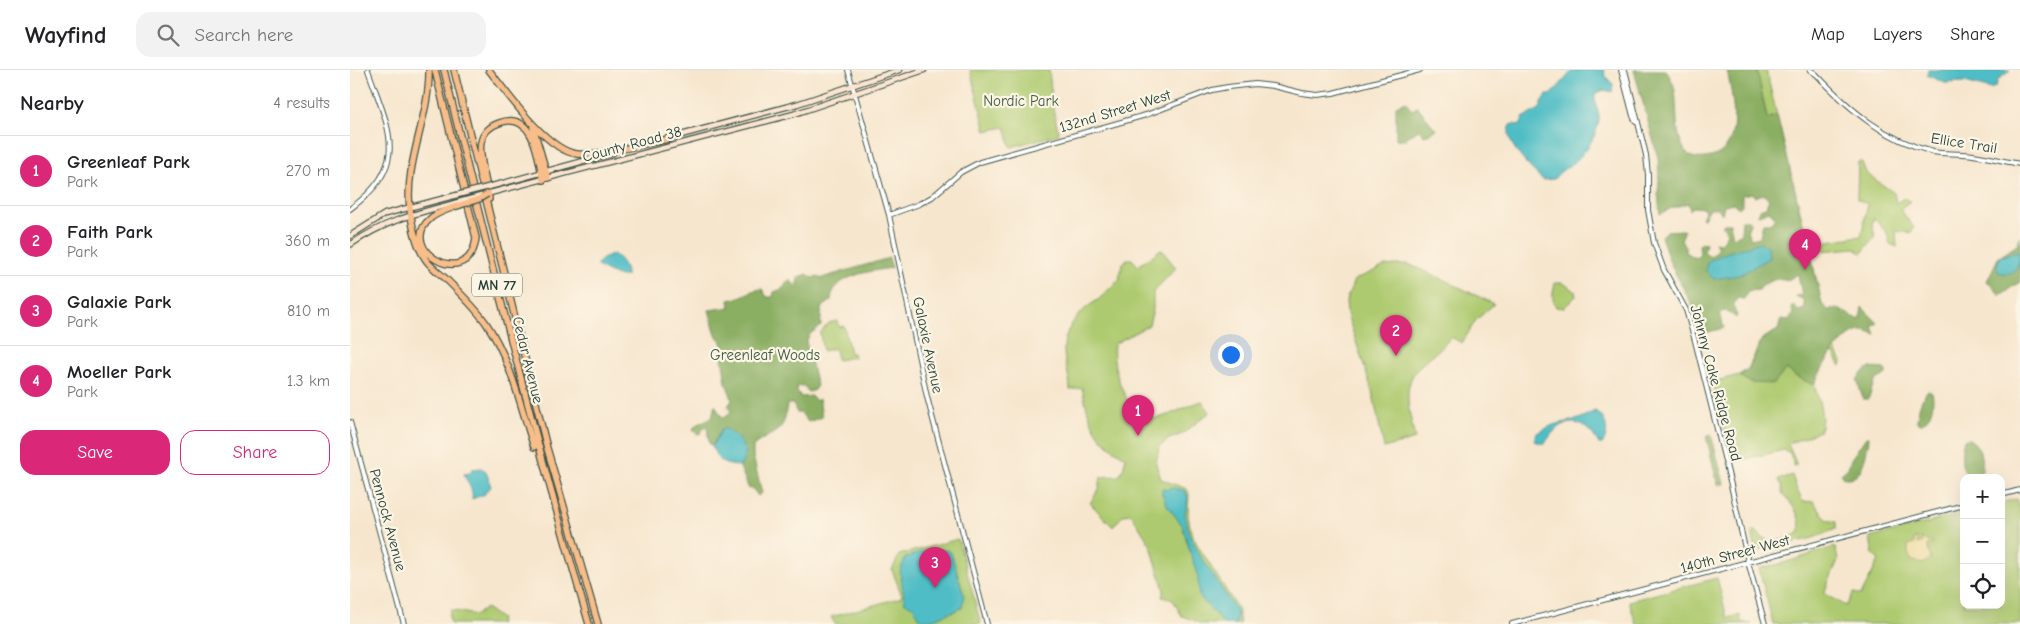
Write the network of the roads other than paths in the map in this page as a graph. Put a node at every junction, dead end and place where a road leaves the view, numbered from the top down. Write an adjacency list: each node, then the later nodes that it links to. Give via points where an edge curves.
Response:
1 (368, 70): 24 (street, via 388,128 390,153 379,183)
2 (429, 70): 23 (highway, via 426,109 414,156)
3 (435, 70): 22 (highway, via 476,238 474,248 466,258 456,264 444,264 425,251 423,230 432,217)
4 (444, 70): 33 (highway, Cedar Avenue / MN 77)
5 (454, 70): 28 (highway, Cedar Avenue / MN 77)
6 (488, 70): 15 (highway)
7 (848, 70): 13 (street, Galaxie Avenue)
8 (900, 70): 13 (main road, County Road 38)
9 (924, 70): 14 (main road, County Road 38)
10 (1420, 70): 26 (street, 132nd Street West, via 1317,95 1255,84 1212,90 1146,115 980,162 961,172 932,197)
11 (1623, 70): 16 (street, Johnny Cake Ridge Road); 16 (street, Johnny Cake Ridge Road, via 1633,116)
12 (1810, 70): 18 (street, Ellice Trail, via 1855,113 1898,138 1932,152)
13 (853, 86): 14 (street, Galaxie Avenue); 17 (main road, County Road 38)
14 (855, 94): 20 (main road, County Road 38, via 794,114); 26 (street, Galaxie Avenue)
15 (528, 118): 17 (highway, via 558,146 577,154); 19 (highway, via 536,135)
16 (1637, 121): 35 (street, Johnny Cake Ridge Road, via 1647,163 1648,210 1654,244 1687,316)
17 (668, 139): 19 (main road, County Road 38)
18 (2020, 164)
19 (544, 172): 20 (highway); 23 (main road, County Road 38, bridge); 28 (highway, via 532,134 524,126 503,122 484,134 481,148)
20 (546, 179): 21 (main road, County Road 38)
21 (488, 194): 22 (highway, bridge)
22 (459, 204): 25 (main road)
23 (410, 207): 25 (highway); 27 (main road, County Road 38, via 385,214)
24 (350, 209)
25 (411, 215): 29 (main road, via 370,231); 33 (highway, via 419,247 427,261 473,306 498,344 510,370)
26 (889, 215): 39 (street, Galaxie Avenue, via 927,397)
27 (350, 236)
28 (496, 240): 38 (highway, Cedar Avenue / MN 77, via 547,448)
29 (350, 245)
30 (350, 422): 36 (street, Pennock Avenue)
31 (2020, 490): 32 (street)
32 (2005, 494)
33 (552, 499): 37 (highway, Cedar Avenue / MN 77)
34 (1960, 506): 35 (street, 140th Street West)
35 (1748, 562): 40 (street, 140th Street West); 41 (street, Johnny Cake Ridge Road)
36 (404, 624)
37 (589, 624)
38 (598, 624)
39 (987, 624)
40 (1512, 624)
41 (1765, 624)

